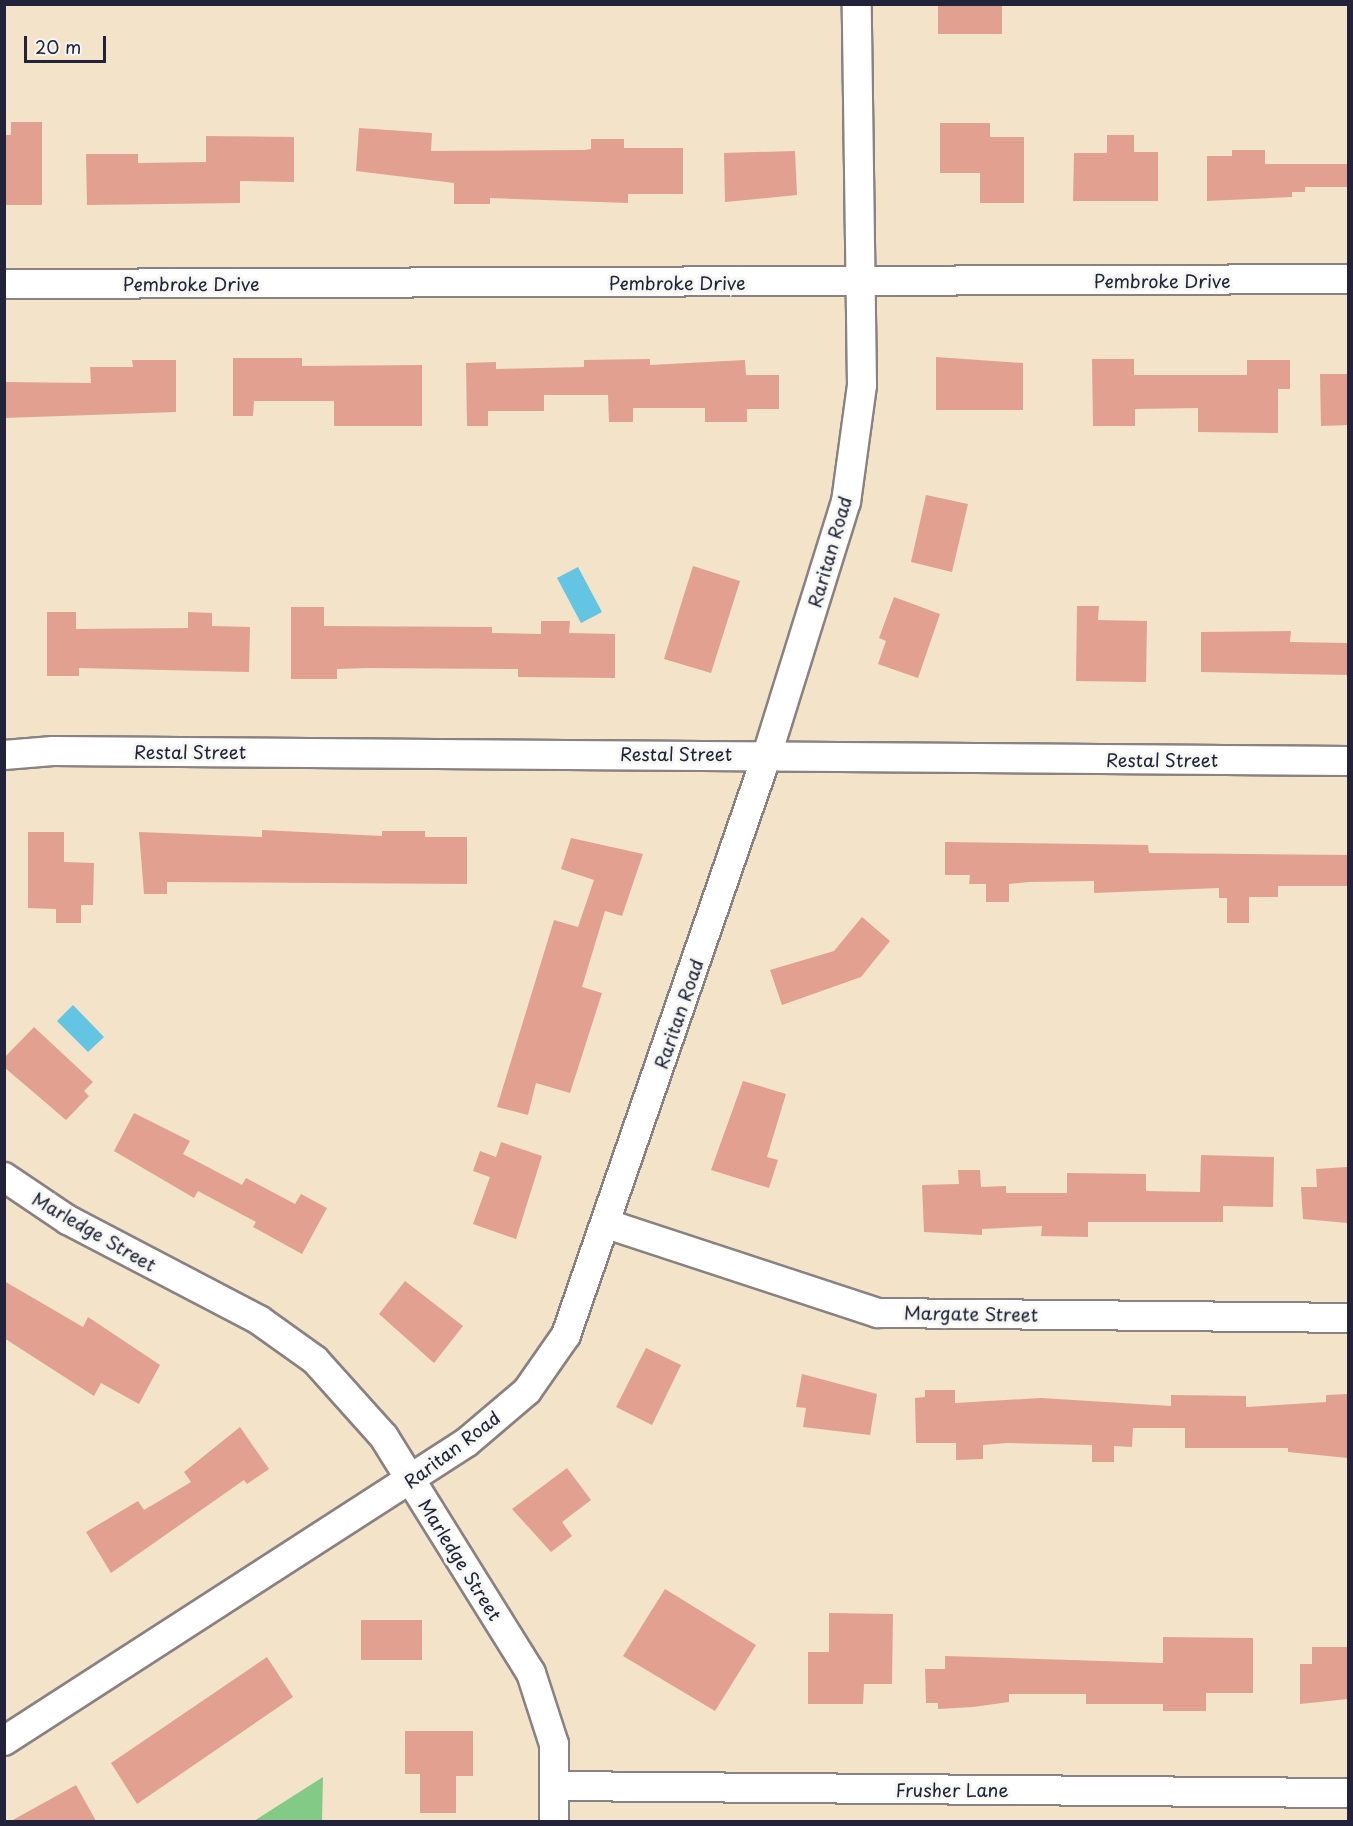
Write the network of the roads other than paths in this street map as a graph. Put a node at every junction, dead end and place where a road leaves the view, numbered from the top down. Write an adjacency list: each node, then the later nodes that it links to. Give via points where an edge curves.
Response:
1 (857, 4): 3 (street, Raritan Road)
2 (1348, 279): 3 (street, Pembroke Drive)
3 (862, 283): 4 (street, Pembroke Drive); 6 (street, Raritan Road, via 862,386 846,502)
4 (4, 284)
5 (4, 755): 6 (street, Restal Street, via 53,751)
6 (767, 755): 7 (street, Restal Street); 9 (street, Raritan Road)
7 (1348, 761)
8 (4, 1177): 11 (street, Marledge Street, via 68,1220 259,1320 315,1360 384,1437)
9 (607, 1224): 10 (street, Margate Street, via 878,1313); 11 (street, Raritan Road, via 566,1335 527,1391)
10 (1348, 1318)
11 (412, 1481): 12 (street, Raritan Road); 13 (street, Marledge Street, via 531,1673 554,1744)
12 (4, 1741)
13 (555, 1786): 14 (street, Frusher Lane); 15 (street, Marledge Street)
14 (1348, 1792)
15 (554, 1821)

